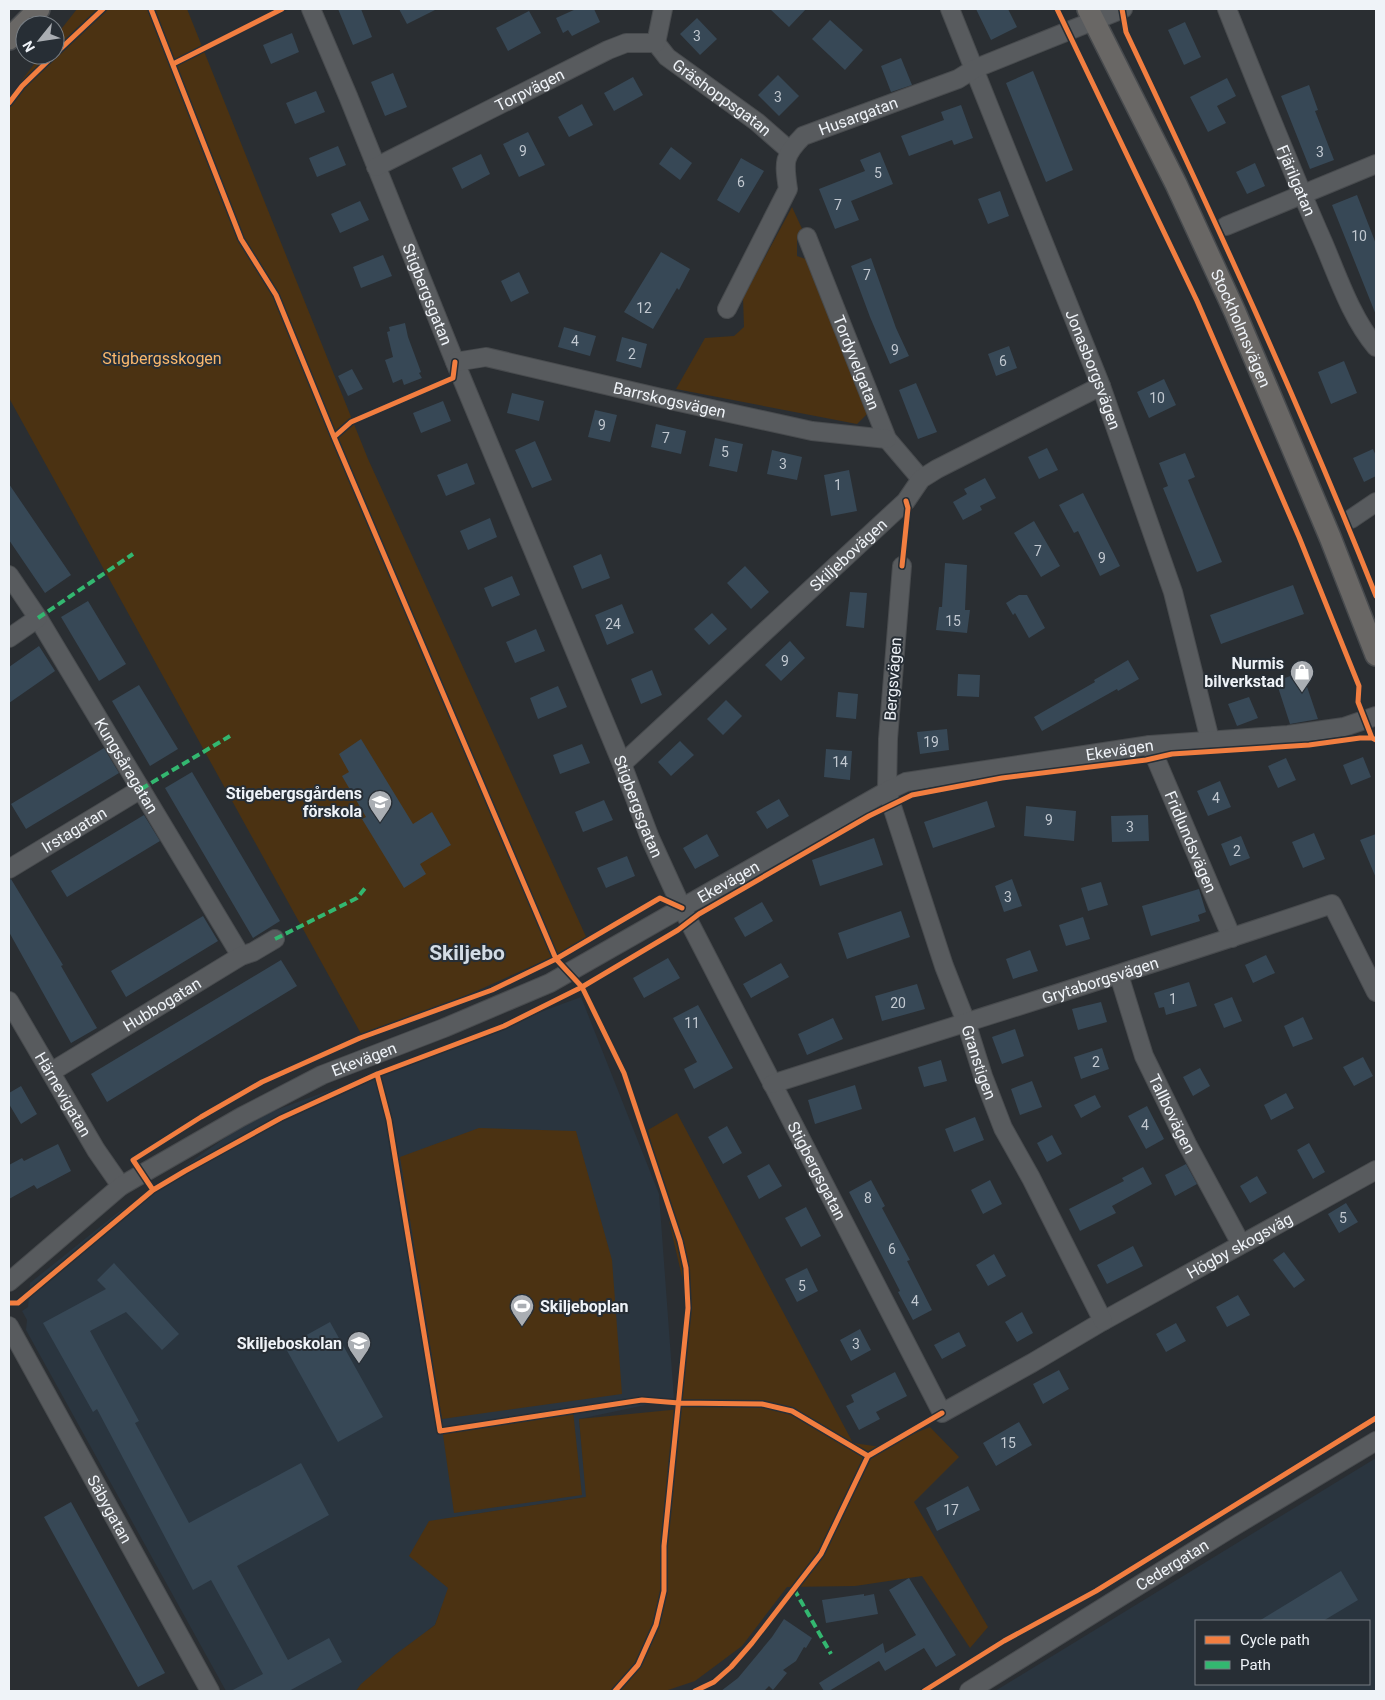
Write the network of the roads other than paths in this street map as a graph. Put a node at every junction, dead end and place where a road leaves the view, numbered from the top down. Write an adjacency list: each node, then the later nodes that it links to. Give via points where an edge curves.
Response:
1 (39, 9): 8 (main road)
2 (311, 9): 13 (street, Stigbergsgatan)
3 (663, 9): 9 (street)
4 (950, 9): 10 (street, Jonasborgsvägen)
5 (1123, 9): 7 (street, Husargatan)
6 (1227, 9): 14 (street, Fjärilgatan)
7 (1091, 14): 10 (street, Husargatan); 29 (main road, Stockholmsvägen, via 1176,184 1235,312)
8 (9, 39)
9 (656, 43): 11 (street, Gräshoppsgatan, via 667,57 757,122); 13 (street, Torpvägen, via 626,43 608,50)
10 (974, 69): 11 (street, Husargatan, via 958,79 803,136); 20 (street, Jonasborgsvägen)
11 (789, 150): 17 (street, via 785,169 788,189)
12 (1376, 164): 14 (street)
13 (376, 167): 19 (street, Stigbergsgatan)
14 (1302, 195): 15 (street); 18 (street, Fjärilgatan, via 1359,322)
15 (1226, 226)
16 (807, 237): 21 (street, Tordyvelgatan)
17 (727, 310)
18 (1376, 347)
19 (455, 362): 21 (street, Barrskogsvägen, via 486,357 812,431); 33 (street, Stigbergsgatan)
20 (1101, 386): 22 (street, Skiljebovägen); 31 (street, Jonasborgsvägen, via 1173,592)
21 (887, 439): 22 (street, Tordyvelgatan)
22 (921, 479): 33 (street, Skiljebovägen, via 906,501)
23 (1376, 502): 24 (street)
24 (1351, 519)
25 (902, 566): 35 (street, Bergsvägen)
26 (9, 575): 27 (street, Kungsåragatan)
27 (38, 618): 28 (street); 34 (street, Kungsåragatan)
28 (9, 638)
29 (1376, 655)
30 (1376, 716): 31 (street, Ekevägen, via 1344,727 1298,734)
31 (1210, 740): 32 (street, Ekevägen)
32 (1150, 745): 35 (street, Ekevägen, via 906,782); 38 (street, Fridlundsvägen)
33 (622, 764): 37 (street, Stigbergsgatan, via 650,838)
34 (141, 789): 36 (street, Irstagatan); 40 (street, Kungsåragatan)
35 (887, 791): 37 (street, Ekevägen); 44 (street, Granstigen, via 944,966)
36 (9, 869)
37 (682, 908): 46 (street, Stigbergsgatan); 48 (street, Ekevägen, via 550,983 322,1076 241,1116)
38 (1232, 938): 41 (street, Grytaborgsvägen); 42 (street, Grytaborgsvägen, via 1332,904)
39 (275, 939): 40 (street, Hubbogatan)
40 (241, 956): 45 (street, Hubbogatan)
41 (1119, 975): 44 (street, Grytaborgsvägen); 49 (street, Tallbovägen, via 1144,1056)
42 (1376, 992)
43 (9, 1002): 45 (street, Härnevigatan)
44 (966, 1022): 46 (street, Grytaborgsvägen); 51 (street, Granstigen, via 1003,1128)
45 (51, 1072): 48 (street, Härnevigatan)
46 (772, 1084): 51 (street, Stigbergsgatan, via 942,1413)
47 (1376, 1170): 49 (street, Högby skogsväg)
48 (120, 1186): 50 (street)
49 (1241, 1244): 51 (street, Högby skogsväg)
50 (9, 1282)
51 (1102, 1321)
52 (9, 1326): 54 (street, Säbygatan)
53 (1376, 1441): 55 (street, Cedergatan)
54 (210, 1691)
55 (969, 1691)

